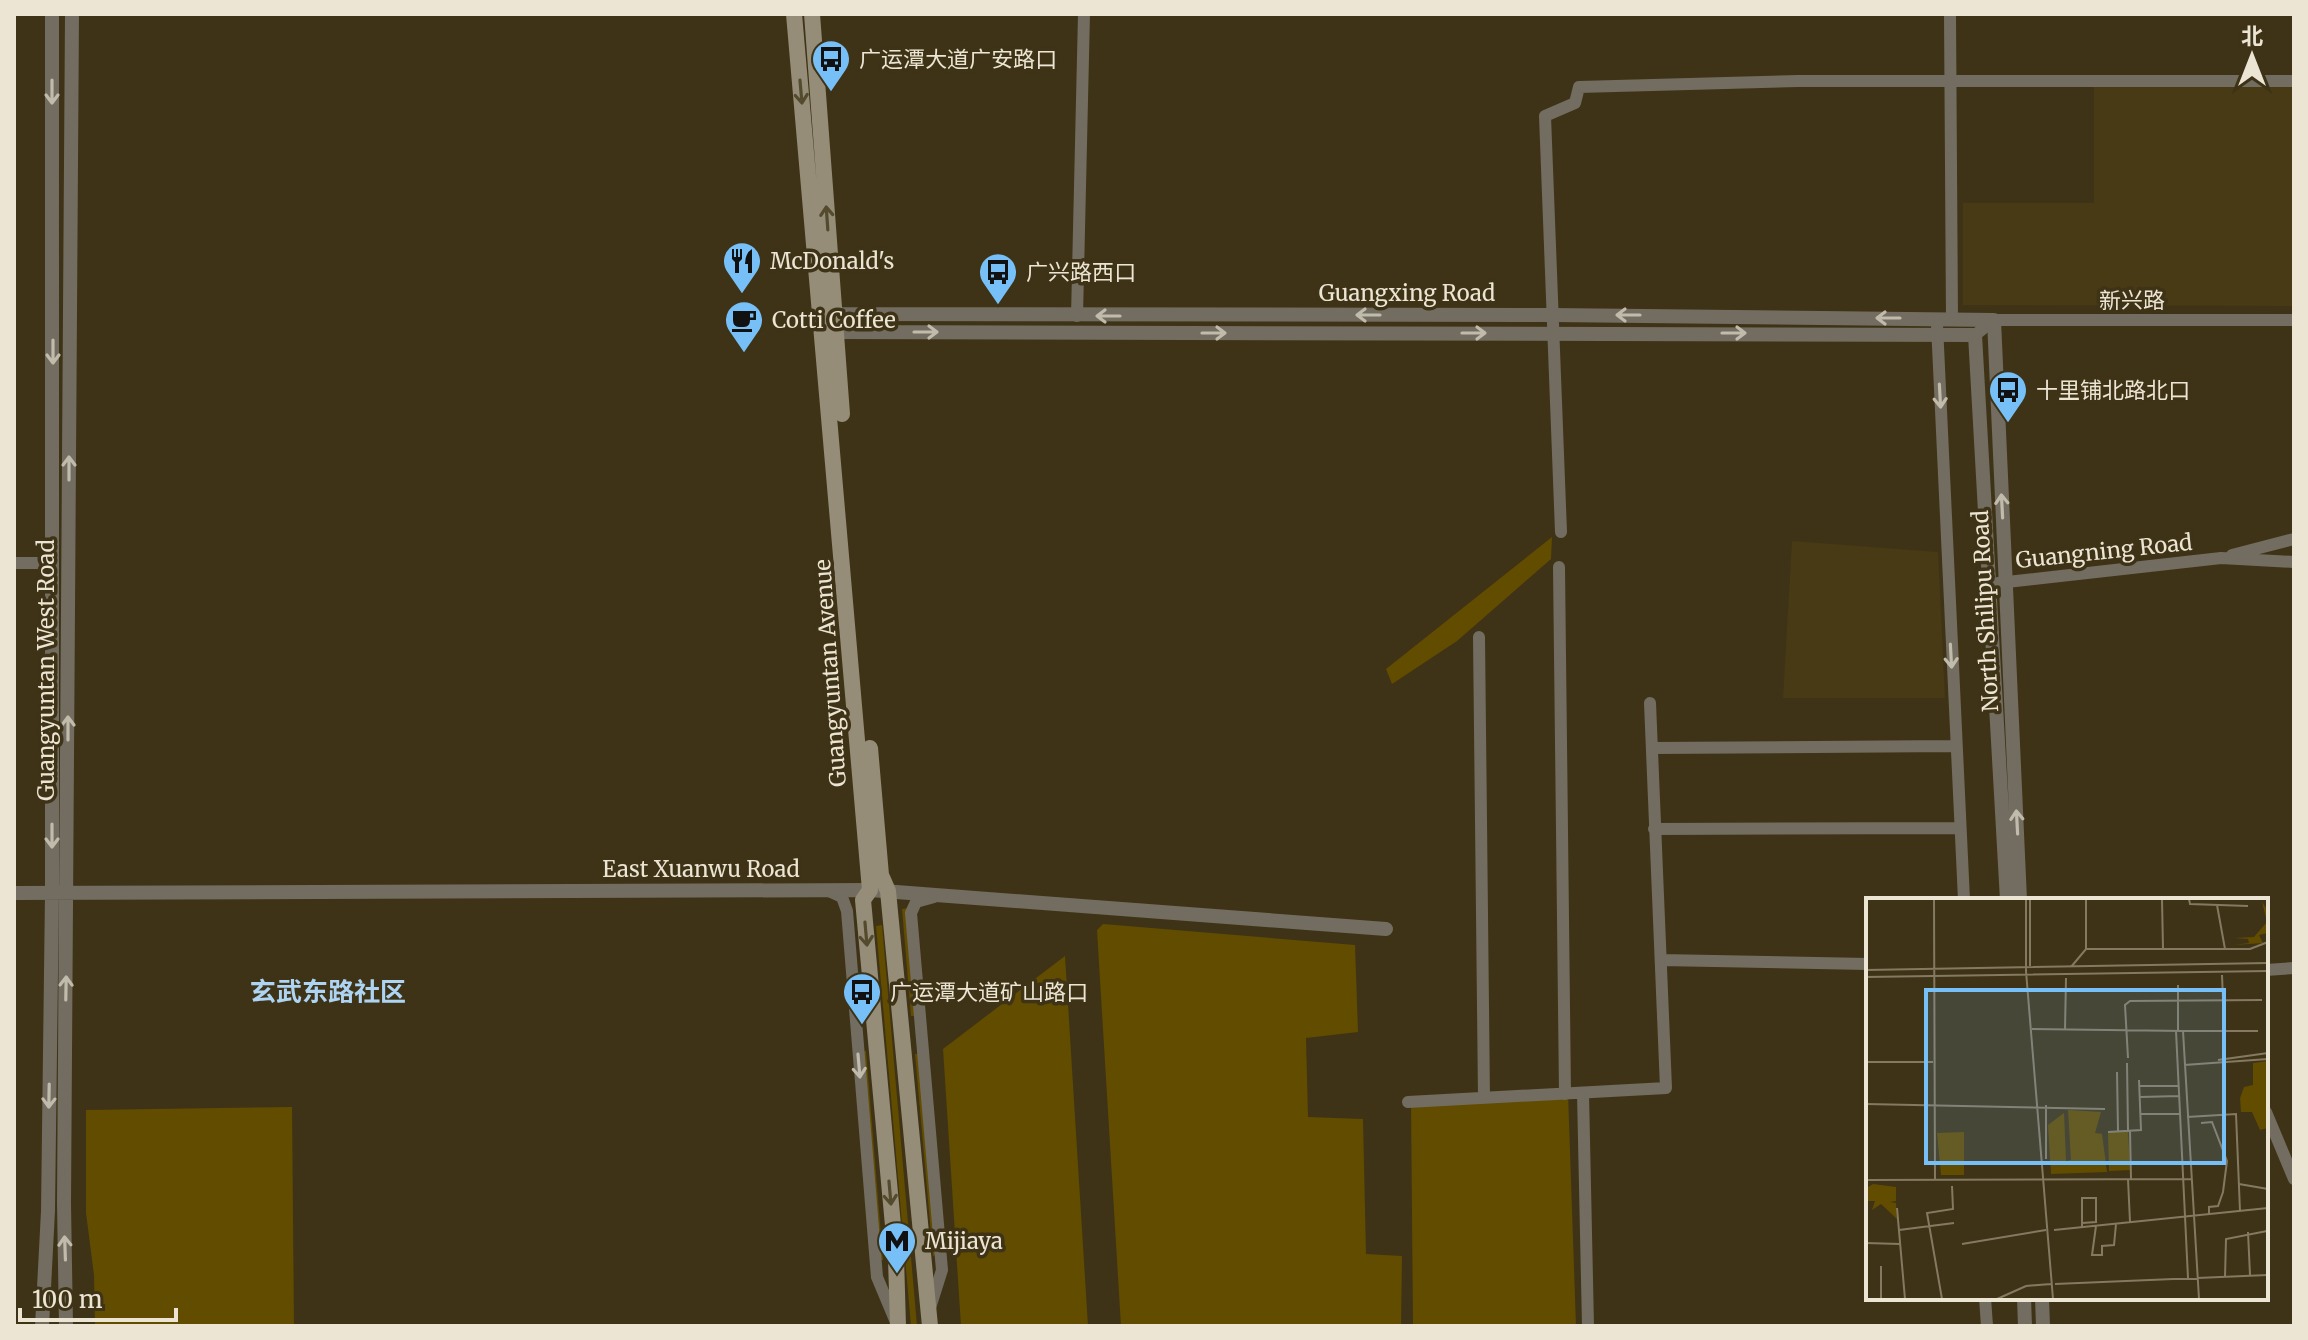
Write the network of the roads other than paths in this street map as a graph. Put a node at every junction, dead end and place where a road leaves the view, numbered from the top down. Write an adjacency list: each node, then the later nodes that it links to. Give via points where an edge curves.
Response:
1 (52, 14): 22 (street, Guangyuntan West Road, one-way to 22)
2 (72, 14): 35 (street, Guangyuntan West Road, one-way to 2)
3 (794, 14): 11 (main road, Guangyuntan Avenue, one-way to 11)
4 (812, 14): 11 (main road, Guangyuntan Avenue, one-way to 4)
5 (1084, 14): 10 (street)
6 (1950, 14): 7 (street)
7 (1950, 80): 8 (street); 9 (street, via 1579,87 1575,103 1545,116); 14 (street)
8 (2294, 81)
9 (1552, 315): 10 (street, Guangxing Road, one-way to 10); 14 (street, Guangxing Road, one-way to 9); 15 (street)
10 (1077, 316): 11 (street, Guangxing Road)
11 (828, 320): 15 (street, Guangxing Road, one-way to 15); 32 (main road, Guangyuntan Avenue); 33 (main road, Guangyuntan Avenue, via 881,875)
12 (1994, 320): 13 (street, 新兴路); 14 (street, Guangxing Road); 16 (street); 24 (street, North Shilipu Road, one-way to 12)
13 (2294, 320)
14 (1942, 323): 15 (street, Guangxing Road, one-way to 14); 16 (street, Guangxing Road); 27 (street, one-way to 27)
15 (1551, 333): 17 (street)
16 (1975, 335): 24 (street, North Shilipu Road)
17 (1561, 532)
18 (2294, 539): 19 (street, Guangning Road)
19 (2221, 558): 20 (street, Guangning Road); 24 (street, Guangning Road)
20 (2294, 562)
21 (14, 563): 22 (street)
22 (52, 563): 35 (street, Guangyuntan West Road, one-way to 35)
23 (1559, 567): 48 (street)
24 (1998, 583): 38 (street, North Shilipu Road); 39 (street, North Shilipu Road, one-way to 24)
25 (1479, 637): 49 (street)
26 (1650, 703): 28 (street)
27 (1955, 746): 28 (street); 29 (street)
28 (1652, 748): 30 (street)
29 (1960, 828): 30 (street); 37 (street)
30 (1654, 829): 41 (street)
31 (824, 890): 32 (street, East Xuanwu Road); 35 (street, East Xuanwu Road); 59 (street, one-way to 59, via 842,897 847,911 877,1277)
32 (870, 890): 33 (street, East Xuanwu Road); 59 (main road, Guangyuntan Avenue, one-way to 59, via 863,900 896,1258)
33 (888, 891): 36 (street, East Xuanwu Road); 46 (main road, Guangyuntan Avenue)
34 (14, 893): 35 (street, East Xuanwu Road)
35 (60, 893): 57 (street, Guangyuntan West Road, one-way to 57); 58 (street, Guangyuntan West Road, one-way to 35)
36 (945, 896): 40 (street, East Xuanwu Road); 45 (street, via 922,899 911,908)
37 (1964, 898)
38 (2007, 898)
39 (2020, 898)
40 (1386, 929)
41 (1661, 960): 42 (street); 47 (street, via 1666,1088)
42 (1866, 964)
43 (2294, 968): 44 (street)
44 (2268, 970)
45 (920, 1020): 46 (street); 56 (street, via 942,1270)
46 (905, 1070): 56 (main road, Guangyuntan Avenue)
47 (1583, 1093): 48 (street); 60 (street)
48 (1565, 1094): 49 (street)
49 (1484, 1098): 50 (street)
50 (1408, 1102)
51 (2268, 1117): 52 (street)
52 (2294, 1179)
53 (1985, 1300): 61 (street)
54 (2024, 1300): 62 (street)
55 (2042, 1300): 63 (street)
56 (930, 1318)
57 (42, 1326)
58 (66, 1326)
59 (897, 1326)
60 (1588, 1326)
61 (1987, 1326)
62 (2025, 1326)
63 (2043, 1326)

